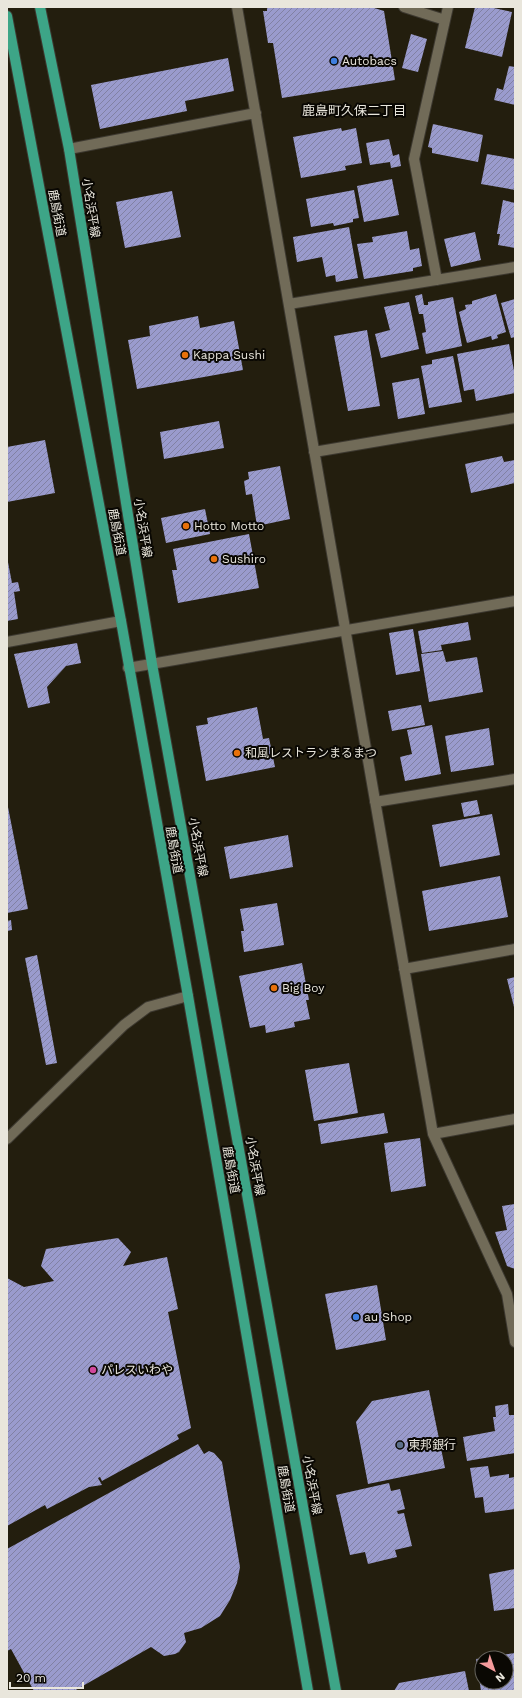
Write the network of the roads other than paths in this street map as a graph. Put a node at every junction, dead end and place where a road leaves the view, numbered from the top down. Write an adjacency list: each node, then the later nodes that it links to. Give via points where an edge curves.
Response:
1 (40, 7): 8 (main road, 小名浜平線)
2 (237, 7): 7 (street)
3 (404, 7): 6 (street)
4 (448, 7): 6 (street)
5 (7, 16): 15 (main road, 鹿島街道)
6 (445, 20): 10 (street, via 414,160)
7 (256, 113): 8 (street); 11 (street)
8 (69, 149): 18 (main road, 小名浜平線)
9 (515, 266): 10 (street)
10 (437, 280): 11 (street)
11 (289, 304): 13 (street)
12 (515, 418): 13 (street)
13 (314, 452): 16 (street)
14 (515, 601): 16 (street)
15 (120, 621): 17 (street); 19 (main road, 鹿島街道)
16 (346, 630): 18 (street); 21 (street)
17 (7, 642)
18 (152, 664): 19 (street); 31 (main road, 小名浜平線)
19 (128, 668): 24 (main road, 鹿島街道)
20 (515, 779): 21 (street)
21 (375, 802): 23 (street)
22 (515, 949): 23 (street)
23 (404, 969): 26 (street)
24 (188, 996): 27 (street, via 148,1007 124,1025); 30 (main road, 鹿島街道)
25 (515, 1119): 26 (street)
26 (433, 1134): 28 (street)
27 (7, 1139)
28 (511, 1293): 29 (street)
29 (515, 1342)
30 (308, 1691)
31 (336, 1691)

